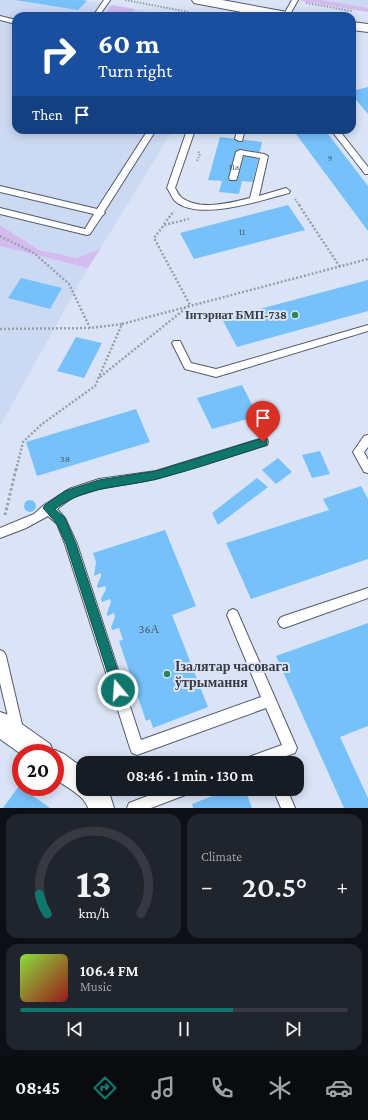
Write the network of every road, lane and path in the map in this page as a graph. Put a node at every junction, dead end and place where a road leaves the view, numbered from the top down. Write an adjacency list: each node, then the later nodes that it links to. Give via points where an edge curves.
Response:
1 (107, 0): 5 (lane)
2 (124, 0): 4 (path)
3 (294, 1): 7 (lane); 8 (path)
4 (197, 7): 6 (street)
5 (99, 12)
6 (243, 12)
7 (288, 12)
8 (330, 12)
9 (0, 18): 10 (lane)
10 (12, 21)
11 (356, 21): 12 (street)
12 (368, 28)
13 (150, 134): 24 (lane)
14 (190, 134): 22 (lane, via 173,178 173,196 185,205 202,208 215,208)
15 (240, 134): 17 (lane)
16 (338, 134): 18 (lane)
17 (239, 139)
18 (368, 172)
19 (233, 178): 22 (lane, via 240,152 264,156)
20 (0, 189): 24 (lane)
21 (289, 193): 22 (lane); 28 (path)
22 (254, 199)
23 (0, 211): 24 (lane, via 87,232)
24 (101, 213)
25 (194, 218): 29 (path, via 164,225 154,238)
26 (0, 236): 31 (path, via 34,253 69,284)
27 (368, 260): 28 (path)
28 (340, 267): 29 (path)
29 (190, 306): 30 (path); 35 (path)
30 (122, 324): 31 (path); 35 (path)
31 (90, 328): 33 (path)
32 (368, 328): 34 (lane, via 216,373 188,366)
33 (0, 329)
34 (177, 343)
35 (98, 377): 40 (path, via 95,386 42,424 23,442)
36 (368, 439): 38 (lane, via 358,452)
37 (263, 442): 39 (lane, via 156,475 99,484 69,494)
38 (368, 469)
39 (48, 508): 40 (lane, via 38,517); 45 (lane, via 61,521 71,544 137,748)
40 (0, 533)
41 (368, 593): 43 (lane)
42 (232, 615): 45 (lane)
43 (284, 622)
44 (0, 656): 46 (lane)
45 (269, 701): 48 (lane, via 290,748)
46 (10, 730): 47 (street)
47 (29, 744)
48 (276, 756)
49 (64, 770): 50 (street)
50 (76, 780)
51 (165, 796): 53 (lane)
52 (283, 796): 54 (lane)
53 (134, 808)
54 (288, 808)

